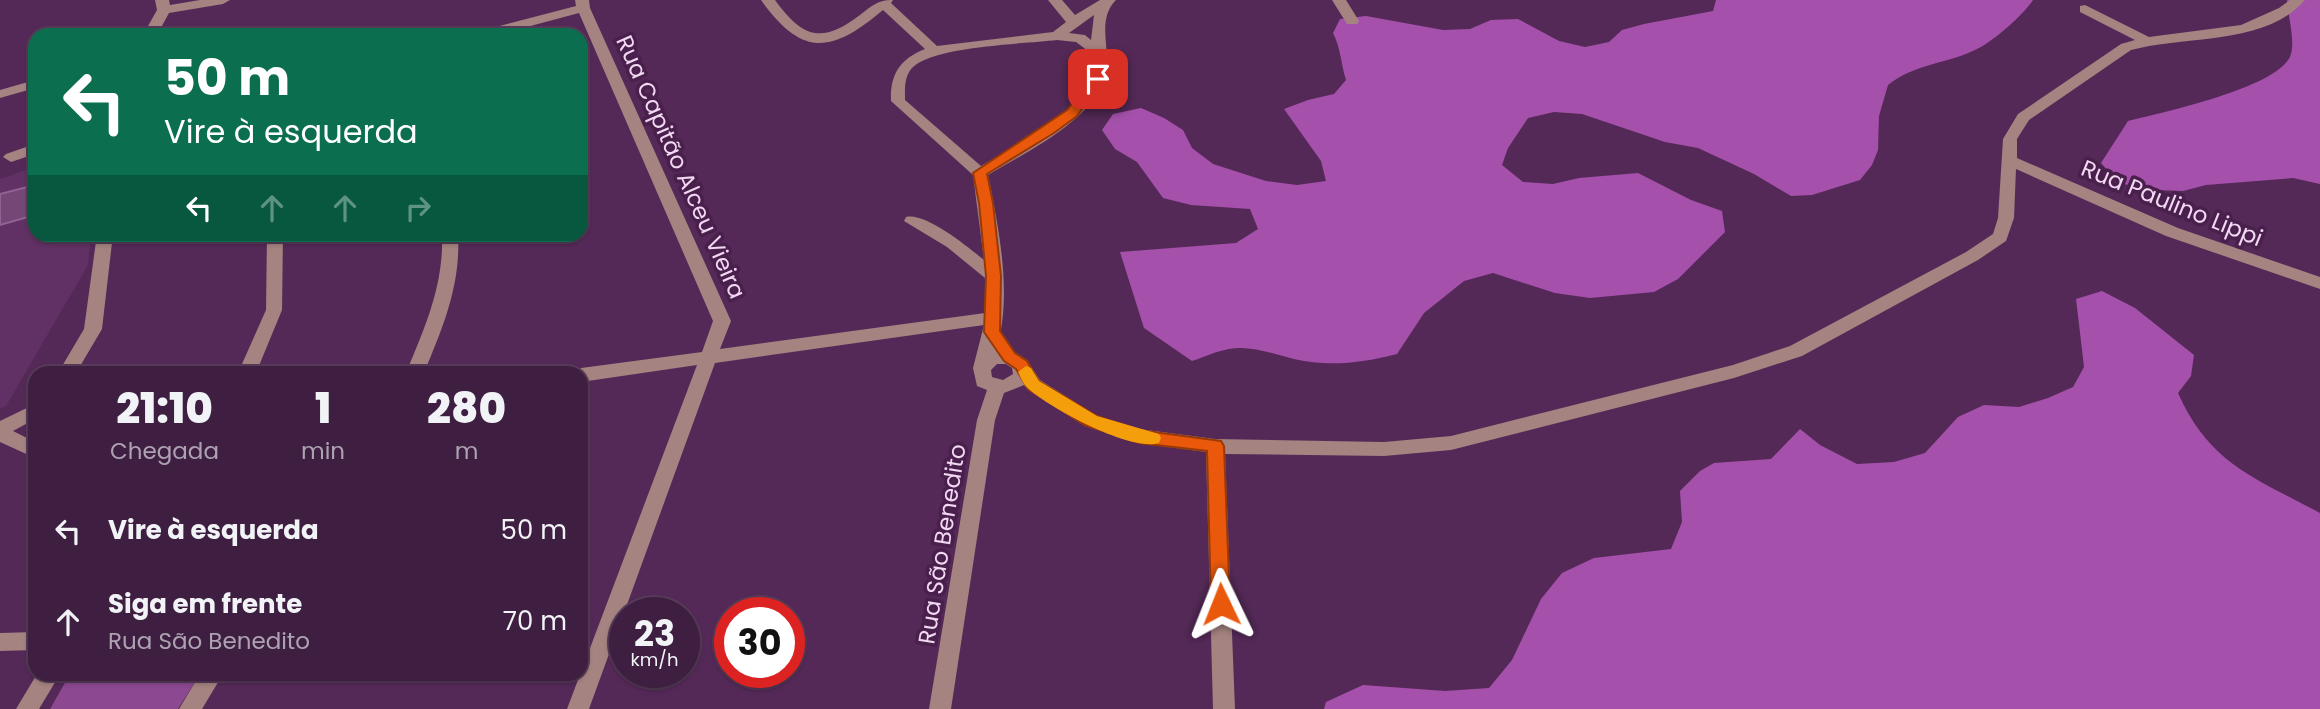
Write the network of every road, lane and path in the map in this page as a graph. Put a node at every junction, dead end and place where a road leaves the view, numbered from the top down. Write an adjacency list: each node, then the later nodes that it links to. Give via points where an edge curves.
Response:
1 (223, 0): 9 (street)
2 (768, 0): 6 (street, via 788,26 814,37 849,30)
3 (1055, 0): 12 (street)
4 (1339, 0): 11 (street)
5 (2298, 0): 16 (street, via 2245,29)
6 (885, 1): 17 (street)
7 (1106, 3): 12 (street); 18 (street, via 1098,30)
8 (582, 4): 14 (street); 32 (street, Rua Capitão Alceu Vieira, via 722,321)
9 (163, 5): 13 (street)
10 (2085, 9): 16 (street)
11 (1352, 21)
12 (1073, 22): 15 (street)
13 (153, 28)
14 (505, 28)
15 (1057, 36): 17 (street); 18 (street, via 1080,38)
16 (2147, 41): 23 (street, via 2126,47 2023,117 2010,139)
17 (934, 50): 24 (street, via 915,57 905,67 896,82 898,101)
18 (1099, 52): 24 (street, via 1098,79 1072,113)
19 (28, 86): 20 (street)
20 (0, 94)
21 (28, 152): 22 (street)
22 (11, 158)
23 (2008, 160): 30 (street, Rua Paulino Lippi, via 2172,232); 43 (street, via 2006,218 2000,237 1796,351 1451,443 1384,449)
24 (980, 173): 29 (street)
25 (912, 220): 29 (street, via 953,243)
26 (104, 242): 34 (street, via 93,329)
27 (275, 242): 35 (street, via 274,310)
28 (451, 242): 36 (street, via 453,261 444,300)
29 (993, 276): 31 (street)
30 (2320, 283)
31 (991, 325): 32 (street); 33 (street); 37 (street)
32 (710, 358): 38 (street); 51 (street, Rua Capitão Alceu Vieira)
33 (1015, 361): 37 (street, via 993,358); 39 (street); 40 (street, Rua São Benedito, via 1021,377)
34 (71, 366)
35 (250, 366)
36 (418, 366)
37 (982, 369): 40 (street, via 983,381)
38 (588, 374)
39 (1034, 385): 40 (street); 43 (street, via 1091,421 1139,436)
40 (1004, 387): 52 (street, Rua São Benedito, via 986,420)
41 (28, 415): 42 (street)
42 (0, 431): 44 (street)
43 (1215, 446): 53 (street)
44 (28, 447)
45 (28, 640): 46 (street)
46 (0, 642)
47 (45, 681): 49 (street)
48 (208, 681): 50 (street)
49 (27, 709)
50 (190, 709)
51 (578, 709)
52 (940, 709)
53 (1224, 709)

